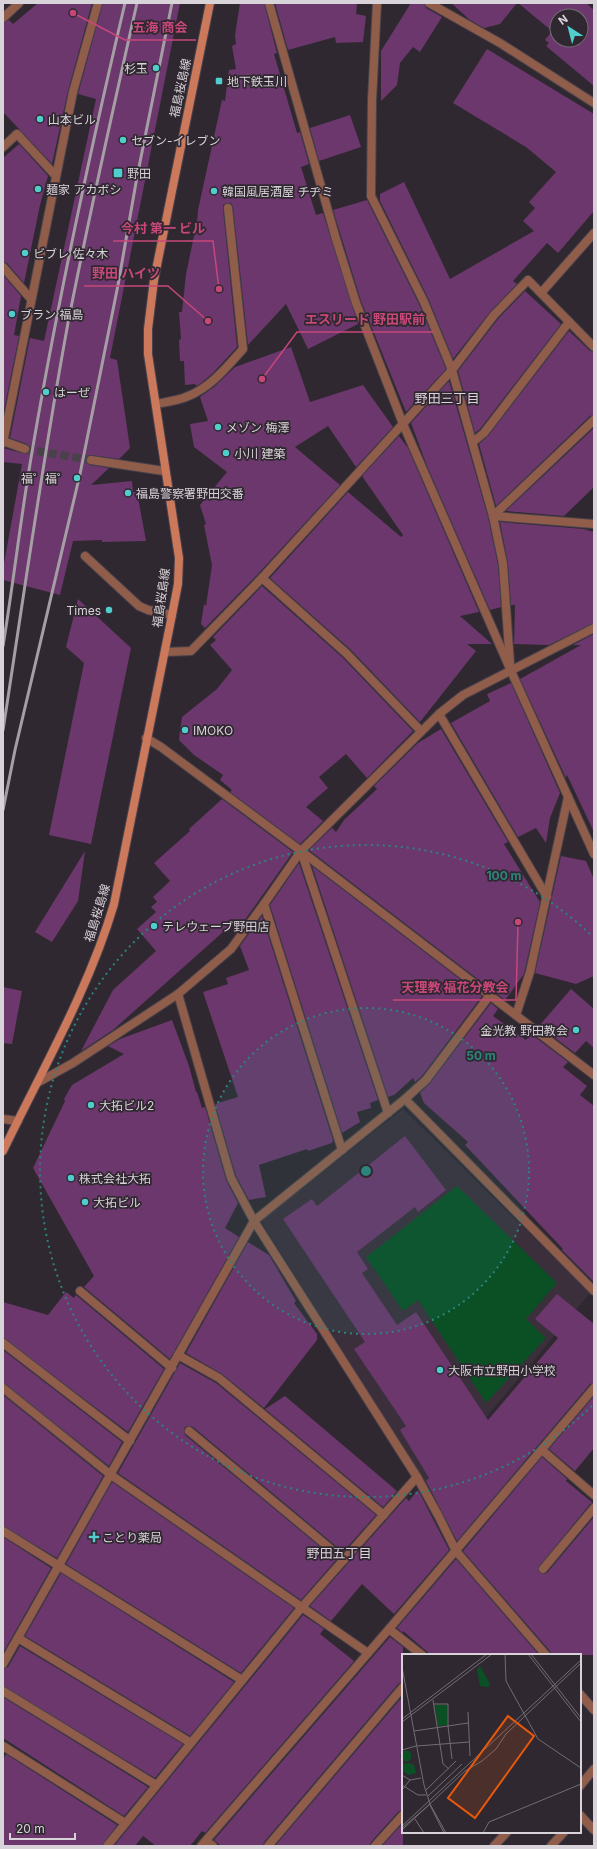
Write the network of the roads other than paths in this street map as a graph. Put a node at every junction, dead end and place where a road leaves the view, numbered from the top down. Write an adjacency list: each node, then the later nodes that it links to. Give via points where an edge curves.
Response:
1 (19, 3): 7 (street)
2 (98, 3): 10 (street, via 72,92)
3 (210, 3): 19 (street, 福島桜島線, via 173,180 150,309 148,354)
4 (269, 3): 21 (street, via 356,303)
5 (377, 3): 18 (street, via 371,196 424,302)
6 (429, 3): 8 (street, via 500,43)
7 (3, 18)
8 (594, 103)
9 (3, 147): 10 (street, via 17,134)
10 (56, 176): 15 (street)
11 (228, 208): 19 (street, via 243,349 211,383 199,391)
12 (594, 233): 14 (street)
13 (3, 267): 15 (street)
14 (541, 293): 16 (street); 18 (street, via 528,280 494,315)
15 (32, 300): 22 (street)
16 (569, 322): 17 (street); 23 (street, via 484,433)
17 (594, 347)
18 (452, 370): 21 (street); 23 (street)
19 (156, 404): 26 (street, 福島桜島線)
20 (594, 420): 27 (street)
21 (403, 424): 30 (street); 34 (street)
22 (3, 442): 24 (street)
23 (473, 442): 27 (street)
24 (25, 449)
25 (91, 460): 26 (street)
26 (164, 471): 31 (street, 福島桜島線, via 178,558 178,584)
27 (493, 516): 28 (street); 34 (street, via 503,564)
28 (594, 524)
29 (85, 556): 31 (street, via 139,606)
30 (262, 578): 33 (street, via 191,651); 36 (street, via 346,653)
31 (172, 615): 33 (street, 福島桜島線)
32 (594, 628): 34 (street)
33 (165, 652): 37 (street, 福島桜島線)
34 (511, 671): 35 (street, via 463,695); 38 (street)
35 (439, 714): 36 (street); 41 (street)
36 (421, 731): 40 (street)
37 (146, 738): 40 (street); 47 (street, 福島桜島線, via 114,904 104,938)
38 (568, 797): 39 (street); 41 (street)
39 (593, 850)
40 (300, 851): 42 (street); 44 (street); 49 (street)
41 (547, 897): 45 (street, via 530,972)
42 (264, 904): 43 (street, via 230,949); 52 (street)
43 (178, 994): 47 (street, via 73,1063); 54 (street, via 231,1178)
44 (490, 995): 45 (street); 48 (street, via 426,1080)
45 (516, 1015): 46 (street)
46 (594, 1075)
47 (37, 1083): 51 (street, 福島桜島線)
48 (405, 1099): 49 (street); 56 (street)
49 (388, 1113): 52 (street)
50 (3, 1119): 51 (street)
51 (18, 1121): 53 (street, 福島桜島線)
52 (342, 1150): 54 (street)
53 (3, 1151)
54 (254, 1221): 58 (street); 66 (street)
55 (80, 1291): 59 (street)
56 (594, 1291)
57 (3, 1343): 63 (street)
58 (178, 1355): 59 (street); 69 (street, via 219,1378)
59 (172, 1368): 63 (street)
60 (3, 1388): 65 (street)
61 (594, 1388): 64 (street)
62 (189, 1431): 72 (street)
63 (130, 1441): 65 (street)
64 (542, 1450): 67 (street); 71 (street)
65 (111, 1475): 73 (street); 75 (street)
66 (417, 1477): 69 (street); 71 (street)
67 (594, 1495)
68 (594, 1508): 74 (street)
69 (384, 1515): 72 (street)
70 (3, 1532): 73 (street)
71 (456, 1551): 76 (street); 80 (street)
72 (344, 1560): 75 (street)
73 (59, 1566): 77 (street); 82 (street)
74 (543, 1569)
75 (302, 1607): 78 (street); 82 (street)
76 (389, 1630): 78 (street); 79 (street)
77 (18, 1638): 81 (street); 87 (street)
78 (368, 1653): 98 (street)
79 (421, 1654)
80 (545, 1654)
81 (3, 1664)
82 (242, 1680): 87 (street)
83 (402, 1687): 101 (street)
84 (3, 1691): 91 (street)
85 (581, 1695): 86 (street)
86 (594, 1710)
87 (191, 1743): 91 (street)
88 (3, 1746): 94 (street)
89 (594, 1769): 90 (street)
90 (581, 1785)
91 (156, 1786): 94 (street)
92 (402, 1816): 102 (street)
93 (581, 1816): 95 (street)
94 (125, 1824): 99 (street)
95 (594, 1830)
96 (506, 1833): 103 (street)
97 (563, 1833): 104 (street)
98 (204, 1843): 100 (street)
99 (107, 1846)
100 (213, 1846)
101 (268, 1846)
102 (374, 1846)
103 (494, 1846)
104 (551, 1846)

